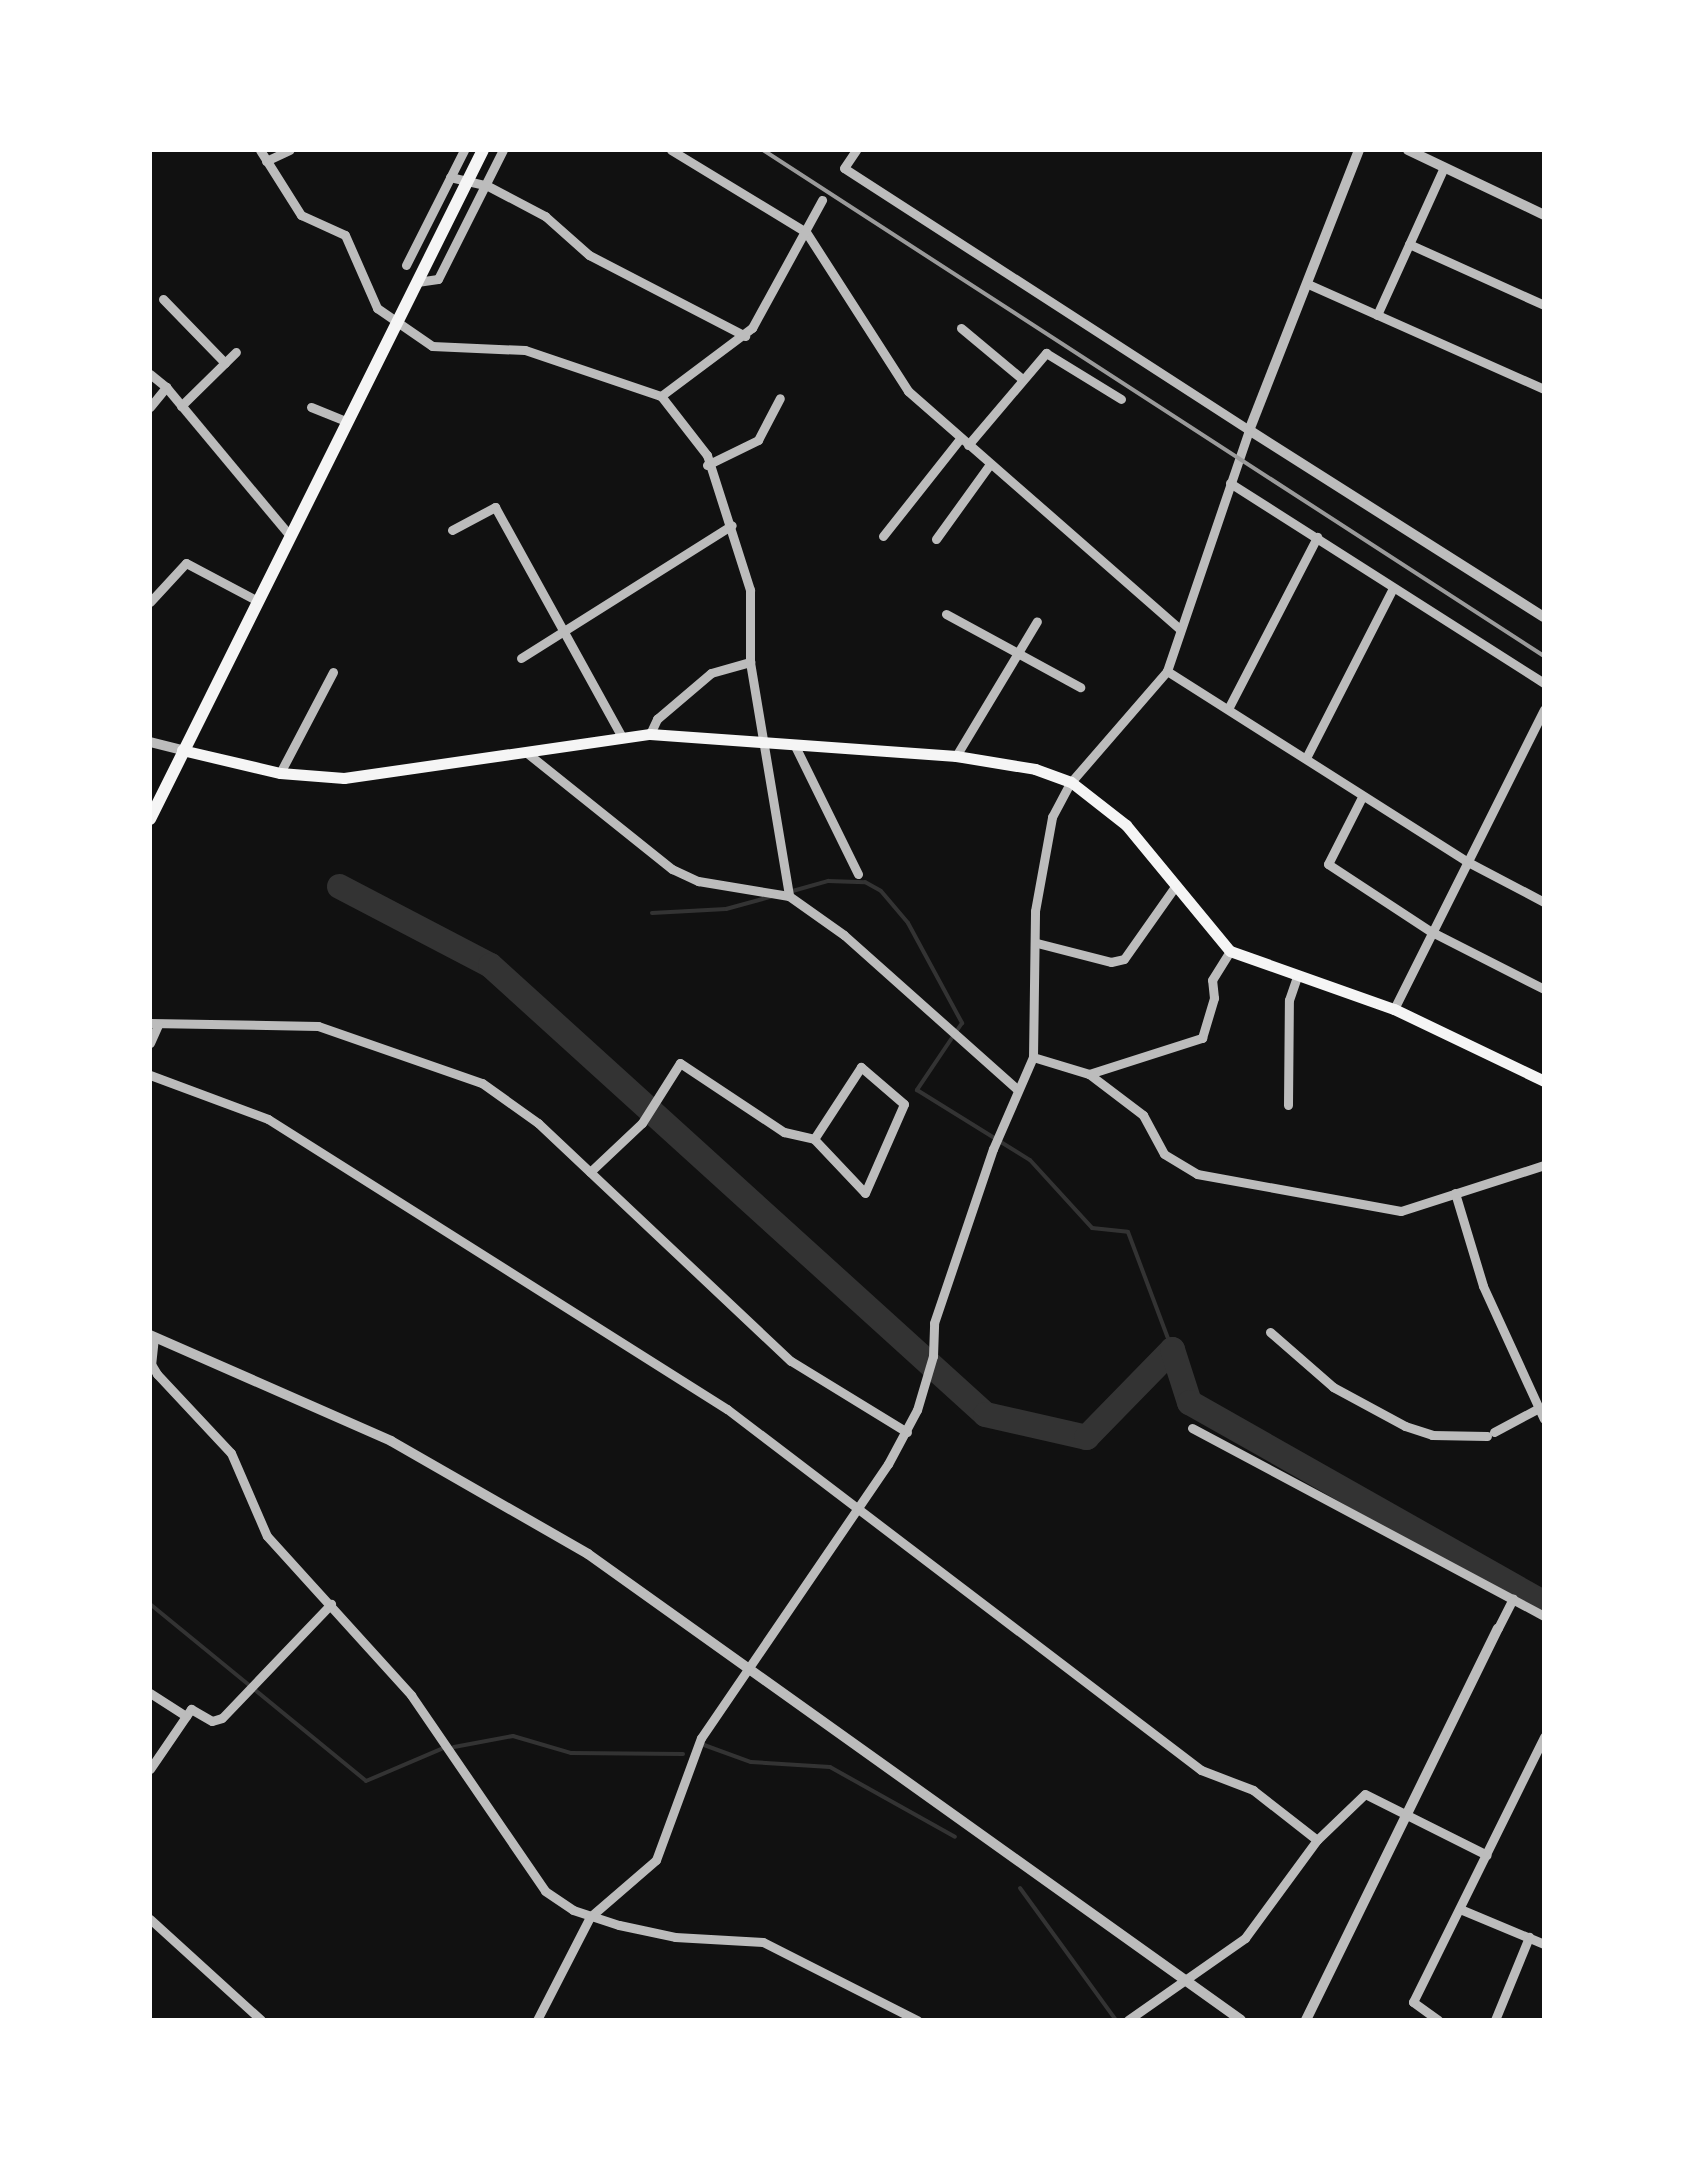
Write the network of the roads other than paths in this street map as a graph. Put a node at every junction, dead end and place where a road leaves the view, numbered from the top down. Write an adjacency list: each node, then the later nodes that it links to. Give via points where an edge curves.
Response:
1 (260, 150): 10 (street)
2 (290, 150): 10 (street)
3 (464, 150): 12 (street)
4 (483, 150): 19 (main road)
5 (503, 150): 13 (street)
6 (671, 150): 16 (street)
7 (856, 150): 40 (street, via 841,172)
8 (1359, 150): 20 (street)
9 (1408, 150): 11 (street)
10 (266, 161): 24 (street, via 301,215 345,234 364,287)
11 (1444, 167): 15 (street); 17 (street)
12 (450, 177): 13 (street); 18 (street)
13 (486, 185): 19 (street, via 438,279); 26 (street, via 544,216 589,255)
14 (822, 200): 16 (street)
15 (1544, 215)
16 (806, 232): 26 (street); 41 (street, via 891,370)
17 (1409, 244): 22 (street); 23 (street)
18 (406, 265)
19 (414, 282): 24 (main road)
20 (1308, 284): 23 (street); 40 (street)
21 (163, 299): 28 (street)
22 (1544, 305)
23 (1377, 315): 32 (street)
24 (394, 319): 33 (street, via 432,346 525,350); 39 (main road)
25 (961, 328): 30 (street)
26 (744, 336): 33 (street)
27 (236, 352): 28 (street)
28 (225, 362): 37 (street)
29 (150, 374): 31 (street)
30 (1021, 378): 35 (street, via 1046,353); 41 (street)
31 (166, 387): 36 (street); 37 (street)
32 (1544, 389)
33 (661, 396): 43 (street)
34 (780, 398): 43 (street, via 758,440)
35 (1121, 399)
36 (150, 406)
37 (181, 406): 47 (street)
38 (311, 407): 39 (street)
39 (344, 420): 47 (main road)
40 (1249, 430): 44 (street); 55 (street)
41 (964, 442): 42 (street); 48 (street)
42 (990, 464): 50 (street); 57 (street)
43 (707, 465): 45 (street)
44 (1230, 482): 49 (street); 57 (street)
45 (732, 525): 58 (street); 61 (street, via 750,590)
46 (452, 530): 58 (street, via 494,506)
47 (287, 532): 52 (main road)
48 (882, 536)
49 (1317, 537): 51 (street); 66 (street)
50 (936, 539)
51 (1393, 588): 64 (street); 76 (street)
52 (254, 599): 53 (street, via 186,563); 73 (main road)
53 (150, 602)
54 (946, 614): 59 (street)
55 (1544, 618)
56 (1037, 621): 59 (street)
57 (1180, 629): 62 (street)
58 (563, 632): 60 (street); 69 (street)
59 (1017, 654): 65 (street); 75 (street)
60 (521, 658)
61 (750, 662): 68 (street, via 711,673 657,719); 71 (street)
62 (1167, 671): 66 (street); 78 (street)
63 (333, 672): 77 (street)
64 (1544, 683)
65 (1080, 687)
66 (1228, 709): 76 (street)
67 (1544, 710): 81 (street)
68 (650, 734): 69 (main road); 71 (main road)
69 (620, 735): 74 (main road)
70 (150, 742): 73 (street)
71 (760, 742): 72 (main road); 85 (street)
72 (794, 744): 75 (main road); 82 (street)
73 (182, 750): 77 (main road); 80 (main road)
74 (527, 753): 77 (main road, via 344,778); 85 (street, via 672,870 698,881)
75 (956, 756): 78 (main road)
76 (1306, 758): 79 (street)
77 (280, 773)
78 (1070, 782): 83 (main road, via 1126,825); 88 (street, via 1043,858)
79 (1362, 797): 81 (street); 87 (street, via 1328,864)
80 (150, 819)
81 (1466, 862): 86 (street); 87 (street)
82 (858, 874)
83 (1174, 888): 88 (street, via 1124,959 1110,962); 89 (main road)
84 (1544, 888): 86 (street)
85 (788, 896): 99 (street, via 844,935)
86 (1541, 901)
87 (1430, 932): 91 (street); 92 (street)
88 (1037, 943): 95 (street)
89 (1230, 951): 90 (main road); 97 (street, via 1212,980 1214,998 1202,1038)
90 (1297, 977): 92 (main road); 100 (street, via 1288,1000)
91 (1544, 989)
92 (1394, 1009): 98 (main road)
93 (154, 1024): 94 (street); 103 (street, via 281,1024 371,1041 482,1082)
94 (150, 1044)
95 (1033, 1057): 97 (street); 99 (street)
96 (150, 1074): 111 (street, via 268,1120 726,1409)
97 (1089, 1074): 104 (street, via 1143,1115 1164,1154 1197,1174 1381,1210 1401,1211)
98 (1544, 1081)
99 (1017, 1089): 110 (street, via 934,1323 925,1393)
100 (1288, 1105)
101 (814, 1139): 101 (street, via 861,1067 904,1104 866,1193); 103 (street, via 784,1132 680,1063 642,1122)
102 (1544, 1165): 104 (street)
103 (590, 1172): 110 (street, via 790,1361)
104 (1455, 1193): 107 (street, via 1478,1272)
105 (1270, 1332): 107 (street, via 1333,1387 1432,1436 1490,1434)
106 (152, 1336): 113 (street, via 156,1374 231,1453 255,1519); 116 (street, via 391,1441 504,1503)
107 (1539, 1408): 108 (street)
108 (1544, 1419)
109 (1192, 1428): 112 (street)
110 (907, 1432): 111 (street)
111 (856, 1508): 116 (street); 122 (street, via 1201,1770 1252,1790)
112 (1513, 1599): 114 (street); 115 (street)
113 (330, 1604): 118 (street, via 216,1721 196,1708); 125 (street, via 411,1694 536,1882 557,1902)
114 (1544, 1616)
115 (1498, 1628): 121 (street)
116 (750, 1667): 125 (street, via 690,1758 656,1860); 129 (street)
117 (150, 1692): 118 (street)
118 (186, 1716): 120 (street)
119 (1544, 1737): 123 (street)
120 (150, 1769)
121 (1409, 1816): 122 (street, via 1365,1794); 123 (street); 135 (street)
122 (1317, 1840): 129 (street, via 1245,1938)
123 (1487, 1854): 124 (street)
124 (1460, 1909): 127 (street); 136 (street, via 1413,2002)
125 (590, 1917): 131 (street); 132 (street, via 675,1937 762,1942)
126 (150, 1919): 130 (street)
127 (1529, 1938): 128 (street); 137 (street)
128 (1544, 1944)
129 (1186, 1980): 133 (street); 134 (street)
130 (261, 2020)
131 (537, 2020)
132 (917, 2020)
133 (1130, 2020)
134 (1241, 2020)
135 (1306, 2020)
136 (1438, 2020)
137 (1495, 2020)

